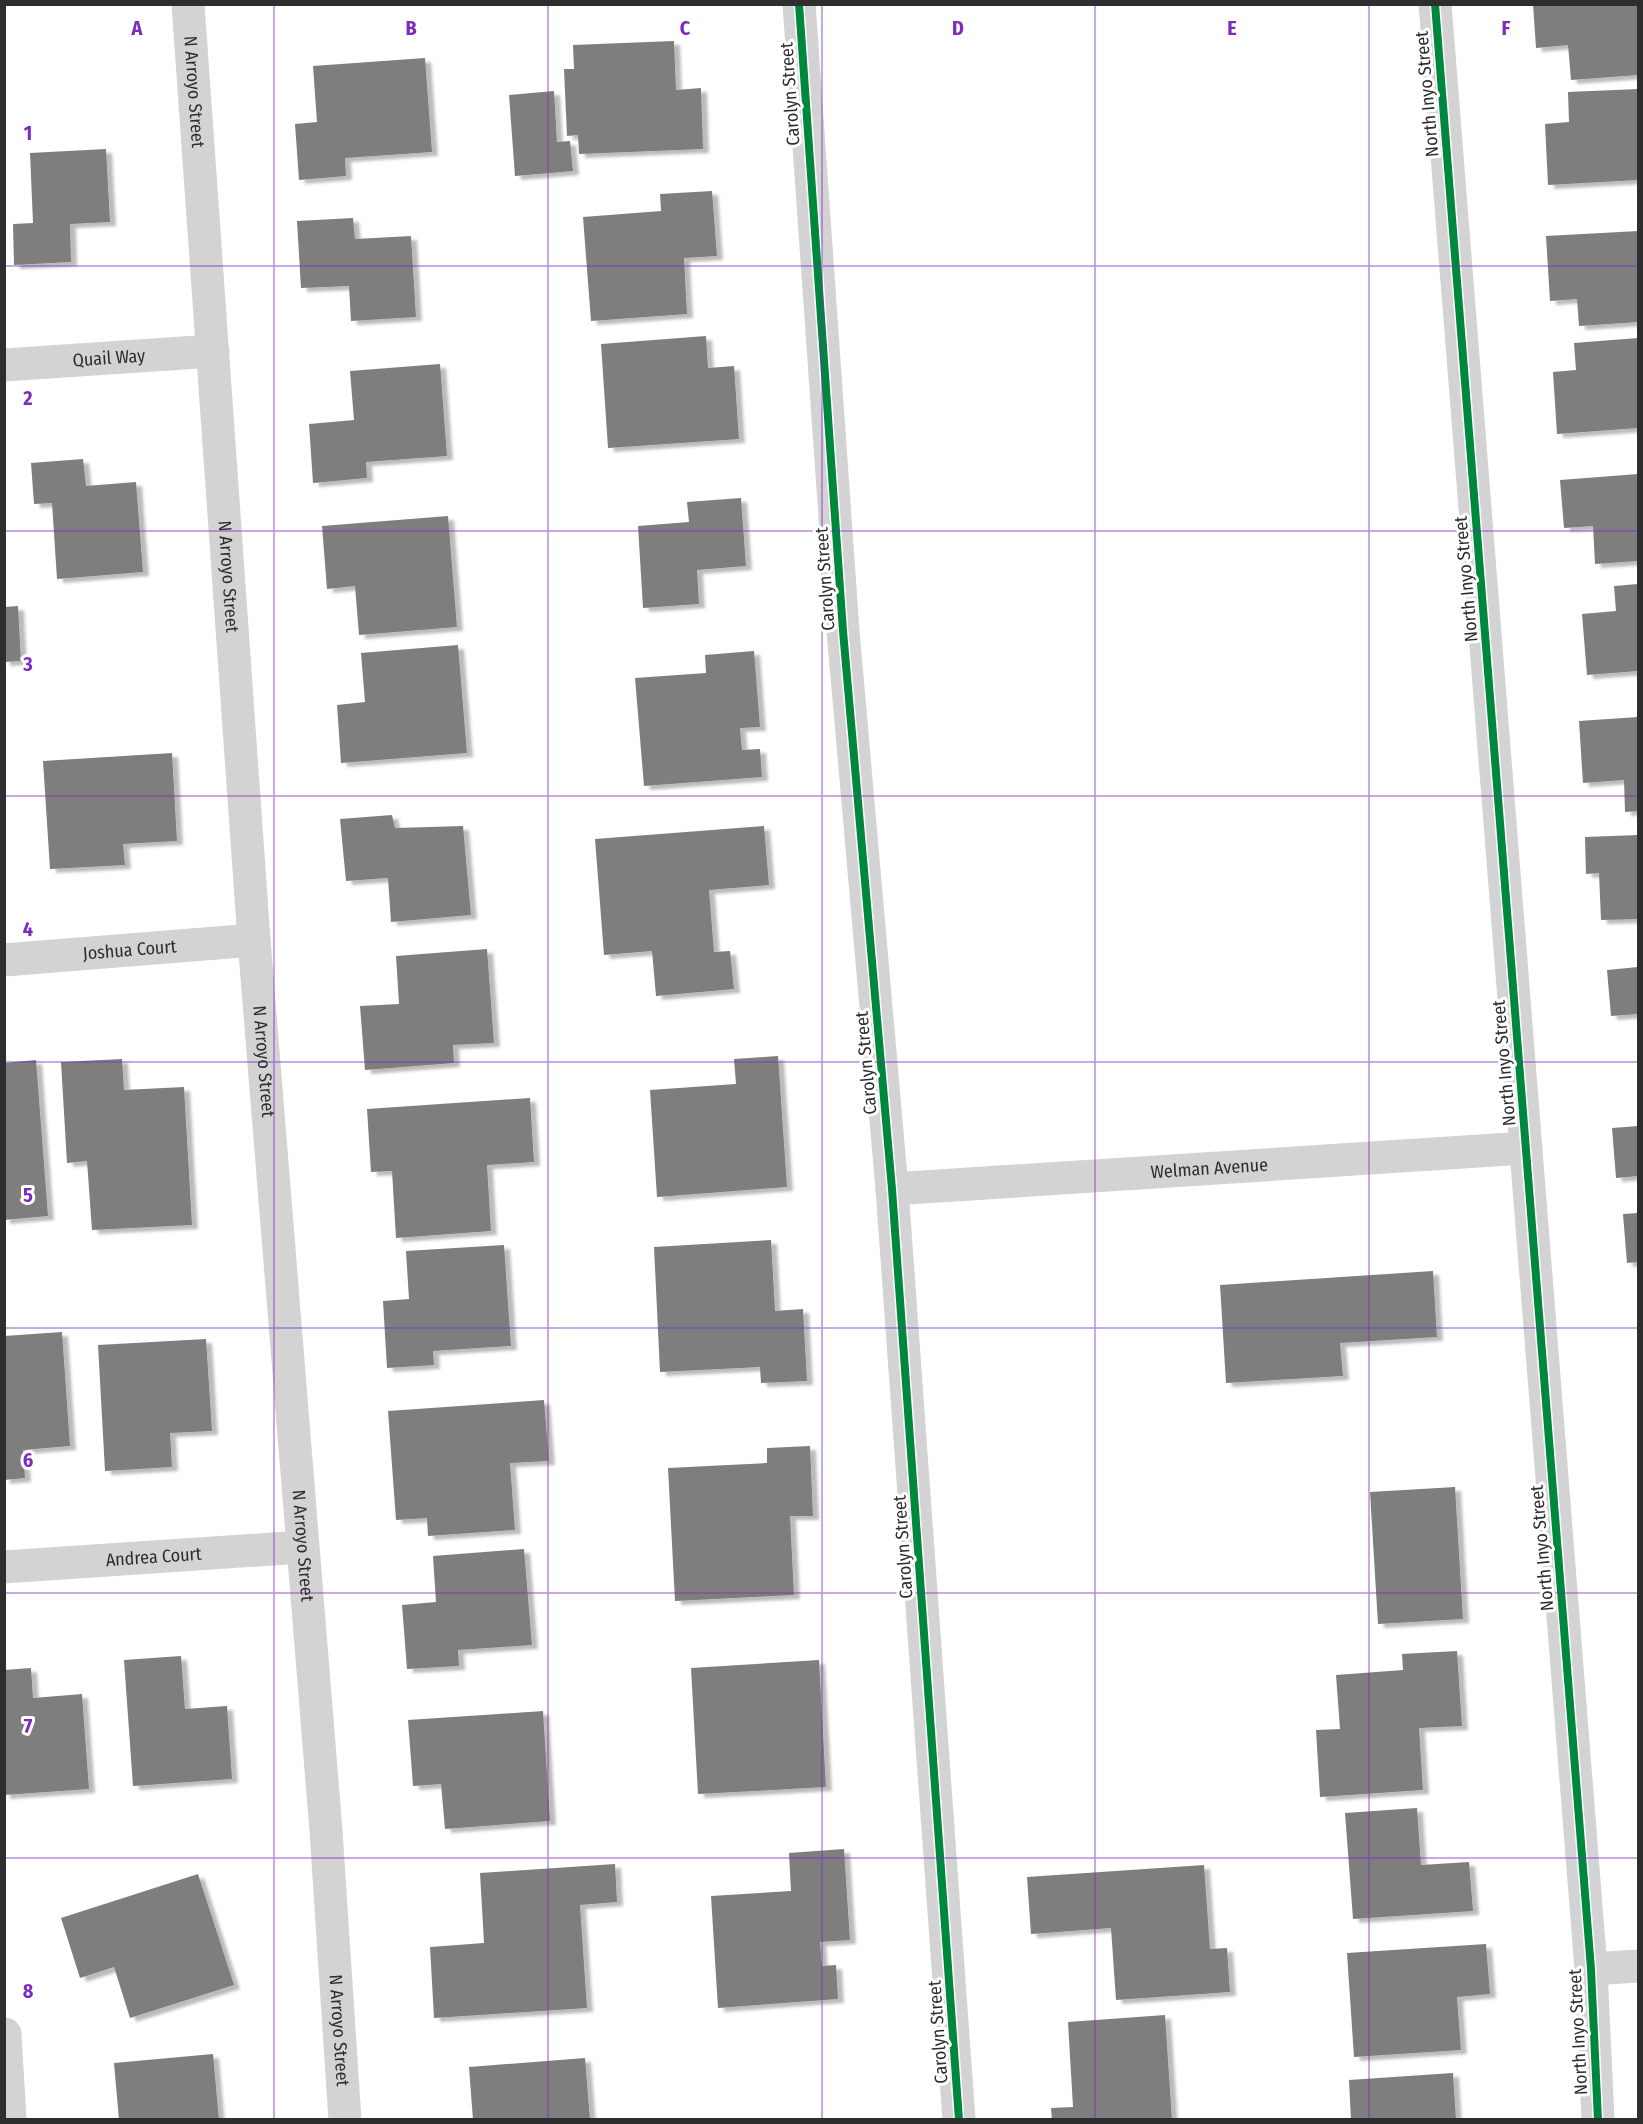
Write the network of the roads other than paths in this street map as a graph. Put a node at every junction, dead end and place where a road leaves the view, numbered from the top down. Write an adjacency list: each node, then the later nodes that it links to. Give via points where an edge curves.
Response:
1 (188, 4): 4 (street, N Arroyo Street)
2 (799, 4): 9 (street, Carolyn Street, via 843,631)
3 (1435, 4): 8 (street, North Inyo Street)
4 (213, 351): 5 (street, Quail Way); 6 (street, N Arroyo Street)
5 (4, 365)
6 (254, 940): 7 (street, Joshua Court); 10 (street, N Arroyo Street)
7 (4, 960)
8 (1526, 1148): 9 (street, Welman Avenue); 13 (street, North Inyo Street)
9 (892, 1188): 17 (street, Carolyn Street)
10 (302, 1547): 11 (street, Andrea Court); 16 (street, N Arroyo Street)
11 (4, 1567)
12 (1638, 1966): 13 (street)
13 (1591, 1969): 18 (street, North Inyo Street)
14 (5, 2034): 15 (street)
15 (10, 2120)
16 (345, 2120)
17 (959, 2120)
18 (1598, 2120)

